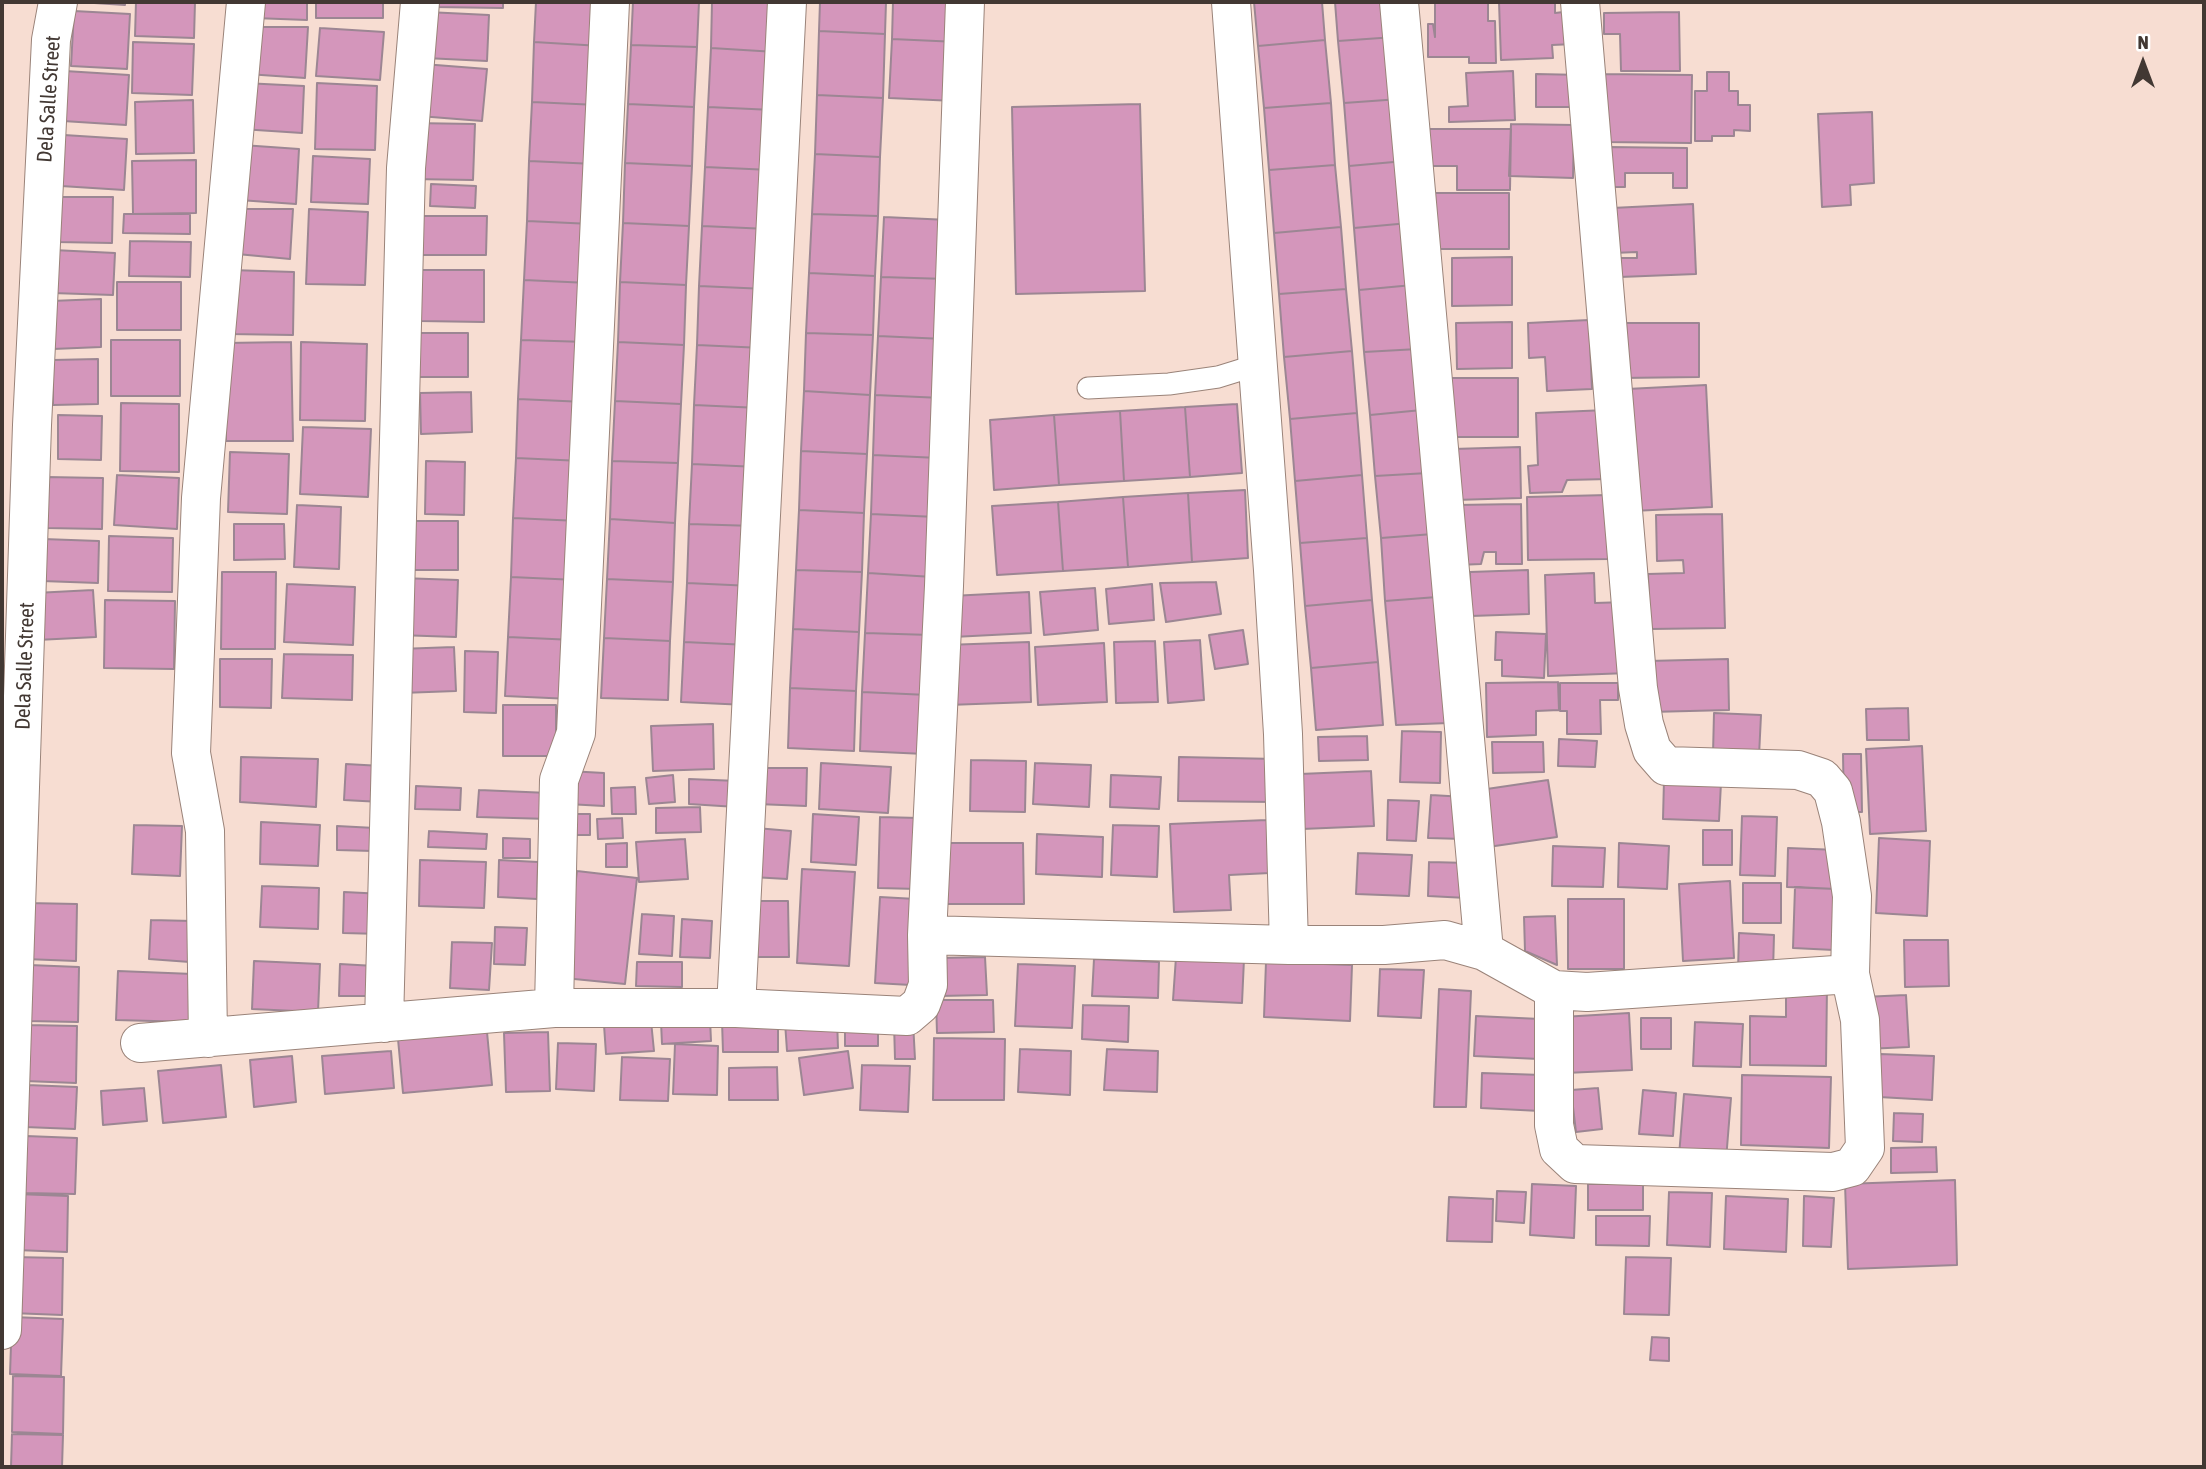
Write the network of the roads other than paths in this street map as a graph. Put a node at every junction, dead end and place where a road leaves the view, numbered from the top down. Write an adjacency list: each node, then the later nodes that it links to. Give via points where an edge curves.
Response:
1 (58, 2): 12 (street, Dela Salle Street)
2 (246, 2): 21 (street, via 201,498 191,753 205,831)
3 (420, 2): 20 (street, via 406,182)
4 (610, 2): 18 (street, via 576,733 559,780)
5 (787, 2): 19 (street)
6 (965, 2): 13 (street)
7 (1231, 2): 10 (street)
8 (1399, 2): 15 (street)
9 (1580, 2): 16 (street, via 1644,724 1652,750 1666,766 1798,770 1822,778 1833,791 1852,896)
10 (1260, 364): 11 (lane, via 1218,377 1169,384); 14 (street, via 1283,734)
11 (1088, 388)
12 (17, 424): 23 (street, Dela Salle Street)
13 (927, 935): 14 (street); 19 (street, via 928,985 921,1004 907,1016)
14 (1289, 945): 15 (street, via 1445,940)
15 (1484, 951): 17 (street)
16 (1850, 974): 17 (street, via 1620,990); 17 (street, via 1860,1020 1864,1148 1852,1167 1833,1172 1575,1164 1559,1149 1554,1125)
17 (1554, 990)
18 (554, 1008): 19 (street); 20 (street)
19 (736, 1008)
20 (384, 1023): 21 (street)
21 (208, 1038): 22 (street)
22 (140, 1043)
23 (6, 1148): 24 (street, Dela Salle Street)
24 (2, 1329)

